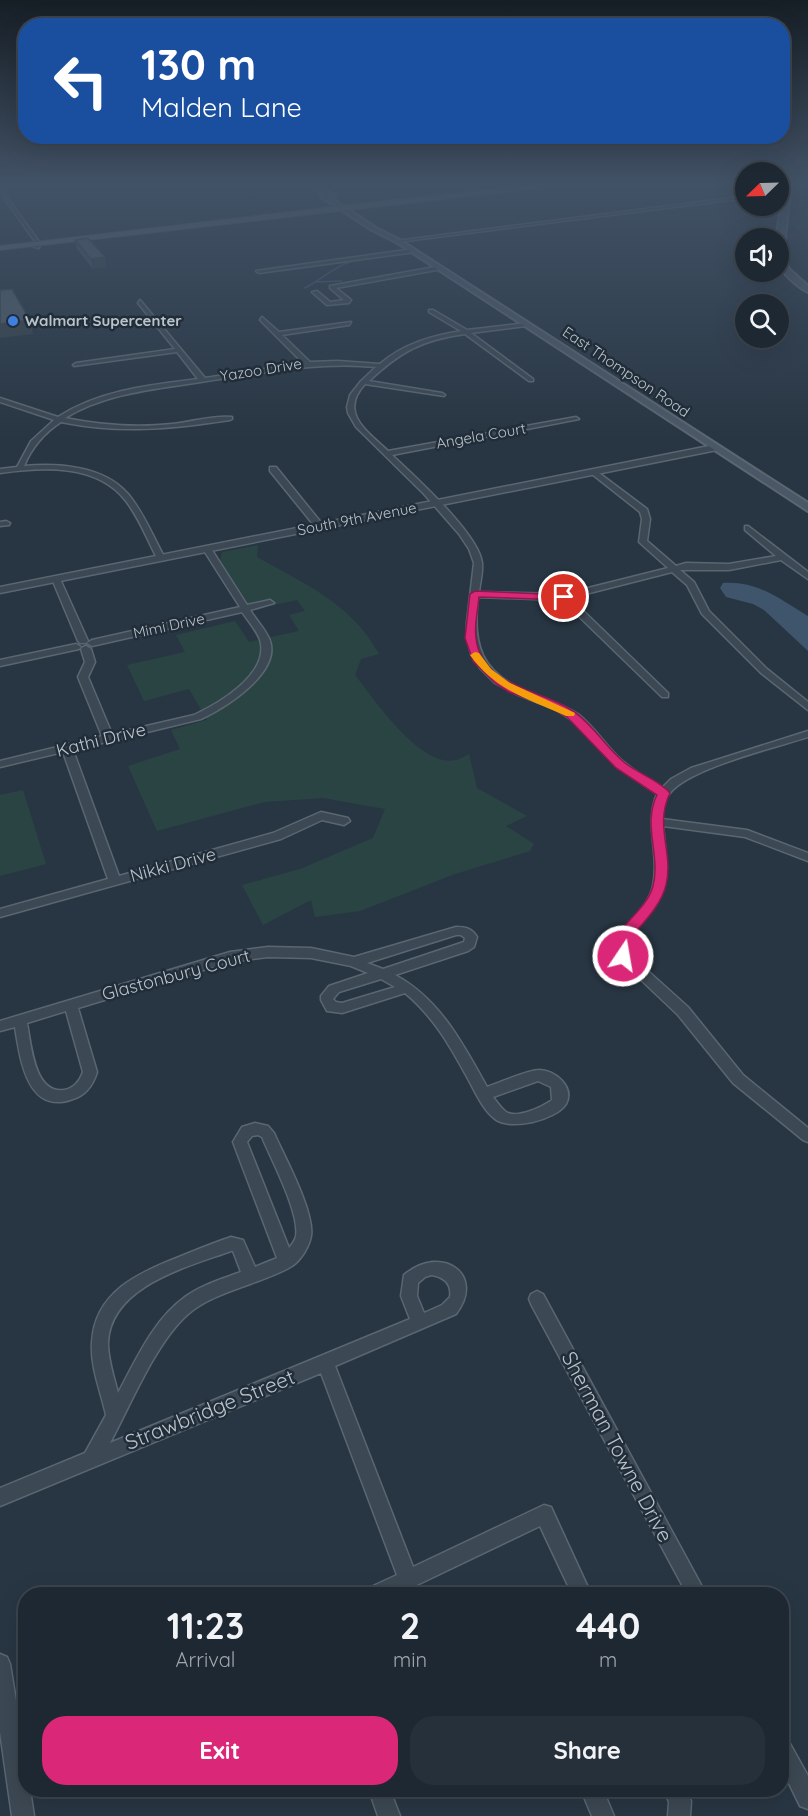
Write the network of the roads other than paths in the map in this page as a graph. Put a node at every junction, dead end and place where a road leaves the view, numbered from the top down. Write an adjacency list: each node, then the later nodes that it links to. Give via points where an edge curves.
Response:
1 (284, 268): 5 (street)
2 (439, 268): 4 (main road, East Thompson Road)
3 (785, 268): 8 (main road)
4 (442, 270): 7 (street); 14 (main road, East Thompson Road)
5 (259, 271)
6 (378, 271): 7 (street)
7 (386, 277): 9 (street, via 332,287 347,302 328,303)
8 (808, 290)
9 (315, 292)
10 (140, 302): 17 (street)
11 (430, 311): 15 (street)
12 (262, 319): 16 (street)
13 (350, 323): 16 (street)
14 (526, 324): 15 (street); 29 (main road, East Thompson Road)
15 (468, 333): 20 (street, via 413,345); 22 (street)
16 (277, 334): 18 (street)
17 (178, 350): 19 (street); 21 (street)
18 (307, 363): 20 (street, Yazoo Drive, via 343,361); 21 (street, Yazoo Drive)
19 (76, 365)
20 (382, 366): 23 (street)
21 (203, 380): 27 (street, Yazoo Drive, via 110,397)
22 (531, 380)
23 (363, 382): 24 (street); 30 (street, via 352,395 350,414)
24 (442, 395)
25 (0, 400): 27 (street)
26 (230, 418): 27 (street, via 148,428)
27 (60, 419): 31 (street, Yazoo Drive, via 38,437)
28 (576, 419): 30 (street, Angela Court)
29 (714, 448): 34 (street, South 9th Avenue); 36 (main road, East Thompson Road)
30 (385, 454): 35 (street)
31 (20, 468): 33 (street); 40 (street, via 71,471 114,486 127,497)
32 (273, 469): 37 (street)
33 (0, 471)
34 (595, 472): 35 (street, South 9th Avenue); 42 (street, via 644,512 643,542)
35 (435, 504): 37 (street, South 9th Avenue); 46 (street, via 476,552)
36 (808, 508)
37 (320, 527): 39 (street, South 9th Avenue)
38 (748, 528): 41 (street)
39 (207, 549): 40 (street, South 9th Avenue); 49 (street)
40 (161, 558): 44 (street, South 9th Avenue)
41 (781, 558): 42 (street, via 729,567); 43 (street)
42 (675, 569): 47 (street); 53 (street, via 695,588 705,612 764,671)
43 (808, 576)
44 (56, 579): 45 (street, South 9th Avenue); 50 (street)
45 (0, 590)
46 (475, 594): 47 (street); 58 (street, via 470,638 477,659 487,671 513,689 571,714 621,765)
47 (564, 597): 52 (street)
48 (270, 603): 49 (street, Mimi Drive)
49 (245, 609): 50 (street, Mimi Drive); 55 (street, Kathi Drive, via 264,638 266,658 236,696 201,715)
50 (84, 645): 51 (street, Mimi Drive); 55 (street, via 90,662 84,681)
51 (0, 663)
52 (665, 695)
53 (808, 707)
54 (808, 734): 58 (street, via 695,770 680,777)
55 (108, 738): 56 (street, Kathi Drive)
56 (67, 748): 57 (street, Kathi Drive); 62 (street)
57 (0, 765)
58 (664, 793): 60 (street)
59 (344, 821): 62 (street, Nikki Drive, via 321,816 277,836)
60 (656, 822): 61 (street, via 747,834); 71 (street, via 660,885 652,902 619,942 623,956 682,1011 738,1079)
61 (808, 857)
62 (116, 881): 63 (street, Nikki Drive)
63 (0, 913)
64 (354, 962): 65 (street, Glastonbury Court); 65 (street, Glastonbury Court, via 456,931 471,937 467,947); 67 (street, Glastonbury Court, via 311,953 246,954)
65 (382, 974): 66 (street, Glastonbury Court); 66 (street, Glastonbury Court, via 331,991 327,996 329,1006 342,1008)
66 (406, 988): 70 (street, Glastonbury Court, via 444,1025)
67 (71, 1005): 68 (street, Glastonbury Court); 68 (street, via 90,1072 84,1085 68,1095 46,1095 36,1087)
68 (20, 1020): 69 (street, Glastonbury Court)
69 (0, 1026)
70 (484, 1094): 70 (street, Glastonbury Court, via 498,1115 514,1121 552,1109 560,1101 561,1091 553,1080 538,1075)
71 (808, 1136)
72 (286, 1261): 72 (street, via 240,1142 250,1130 267,1134 303,1220 302,1240); 73 (street)
73 (250, 1276): 77 (street, via 195,1299 172,1317); 77 (street, via 240,1249 234,1244 148,1276 118,1297 104,1320 100,1346)
74 (537, 1299): 83 (street, Sherman Towne Drive)
75 (420, 1323): 76 (street, Strawbridge Street)
76 (325, 1362): 78 (street, Strawbridge Street); 80 (street)
77 (115, 1416): 78 (street)
78 (91, 1459): 79 (street, Strawbridge Street)
79 (0, 1497)
80 (408, 1580): 81 (street); 82 (street, via 544,1514)
81 (393, 1587)
82 (579, 1587)
83 (693, 1587)
84 (0, 1665): 85 (street)
85 (18, 1752)
86 (789, 1762): 91 (street)
87 (22, 1797): 92 (street)
88 (382, 1797): 93 (street)
89 (595, 1797): 94 (street)
90 (678, 1797): 95 (street)
91 (808, 1798)
92 (23, 1816)
93 (389, 1816)
94 (603, 1816)
95 (679, 1816)

